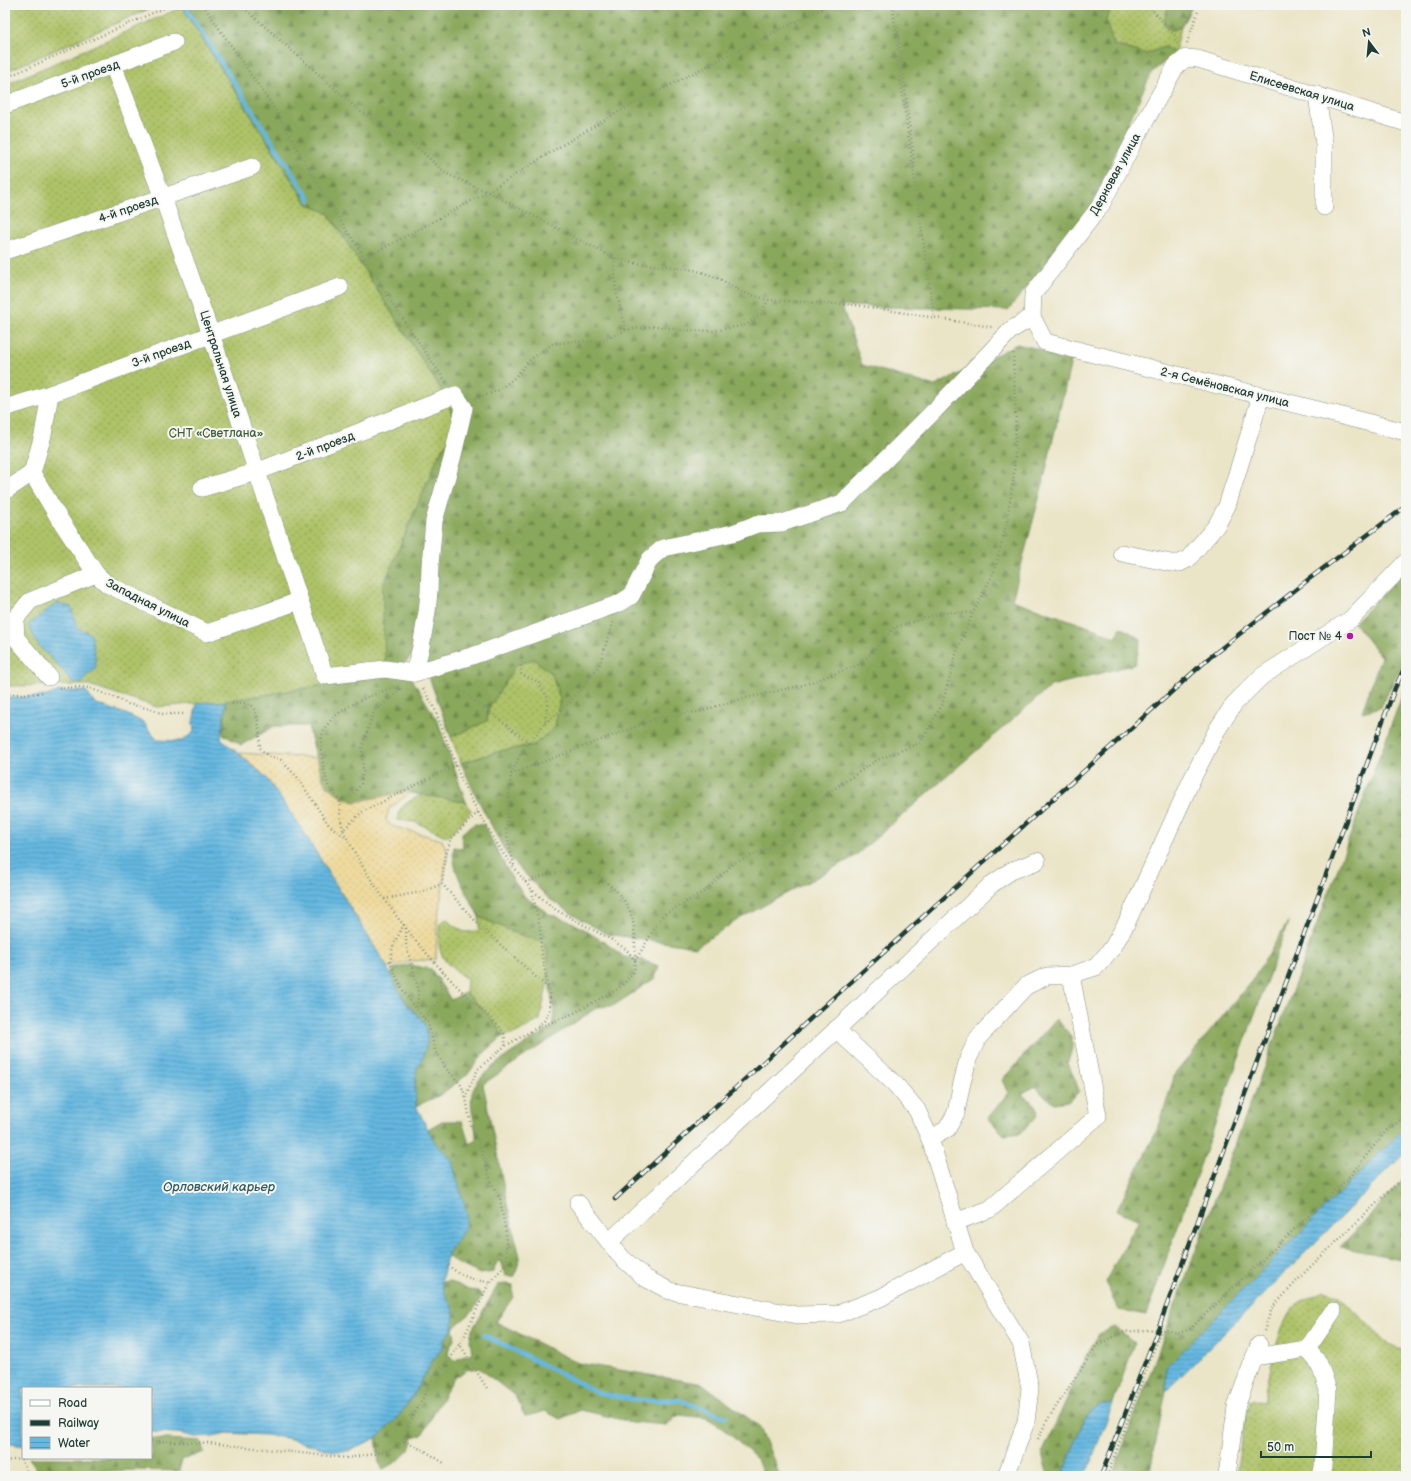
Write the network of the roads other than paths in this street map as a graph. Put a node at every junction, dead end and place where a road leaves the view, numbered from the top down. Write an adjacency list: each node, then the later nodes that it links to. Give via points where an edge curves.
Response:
1 (174, 42): 3 (street, 5-й проезд)
2 (1189, 57): 4 (street, Елисеевская улица); 12 (street, Дерновая улица, via 1176,66 1101,206 1033,294)
3 (113, 65): 5 (street, 5-й проезд); 8 (street, Центральная улица)
4 (1317, 96): 6 (street, Елисеевская улица); 9 (street, via 1324,144)
5 (5, 105)
6 (1406, 123)
7 (252, 167): 8 (street, 4-й проезд)
8 (163, 198): 10 (street, 4-й проезд); 13 (street, Центральная улица)
9 (1324, 207)
10 (5, 251)
11 (340, 287): 13 (street, 3-й проезд)
12 (1032, 317): 14 (street, Дерновая улица); 29 (street, via 1011,330 842,503 782,522 757,524 733,533 663,548 650,558 631,596 620,603 472,656)
13 (211, 334): 15 (street, 3-й проезд); 19 (street, Центральная улица)
14 (1045, 342): 16 (street, 2-я Семёновская улица)
15 (50, 394): 17 (street, 3-й проезд); 20 (street, via 43,435)
16 (1261, 396): 18 (street, 2-я Семёновская улица); 23 (street)
17 (5, 408)
18 (1406, 432)
19 (256, 472): 21 (street, 2-й проезд); 28 (street, Центральная улица); 29 (street, 2-й проезд, via 455,401 452,459 434,521 428,605 421,647)
20 (32, 473): 22 (street); 27 (street, Западная улица)
21 (202, 488)
22 (5, 491)
23 (1227, 506): 24 (street); 25 (street, via 1216,526 1188,559 1180,563)
24 (1228, 525)
25 (1122, 552)
26 (1406, 562): 32 (street, via 1351,619 1262,676 1234,704 1217,730 1192,779 1127,922 1113,947 1096,967)
27 (96, 574): 28 (street, Западная улица, via 108,584 207,633); 30 (street, via 30,601 15,619 16,638)
28 (299, 601): 29 (street, Центральная улица, via 325,676 385,668)
29 (421, 671)
30 (50, 686)
31 (1037, 861): 33 (street, via 1011,871 992,884)
32 (1071, 975): 34 (street, via 1047,976 1026,986 978,1038 968,1059 956,1113 947,1129); 36 (street, via 1098,1116 990,1209)
33 (836, 1029): 34 (street, via 895,1084 917,1110); 37 (street)
34 (930, 1139): 36 (street)
35 (578, 1203): 37 (street)
36 (955, 1222): 38 (street)
37 (610, 1242): 38 (street, via 622,1258 645,1278 670,1291 797,1315 838,1314 880,1298)
38 (965, 1252): 41 (street, via 1021,1343 1030,1388 1026,1422)
39 (1333, 1311): 40 (street)
40 (1308, 1349): 42 (street, via 1274,1353 1257,1351 1236,1407); 43 (street, via 1319,1363 1328,1390)
41 (1006, 1475)
42 (1227, 1476)
43 (1321, 1476)

